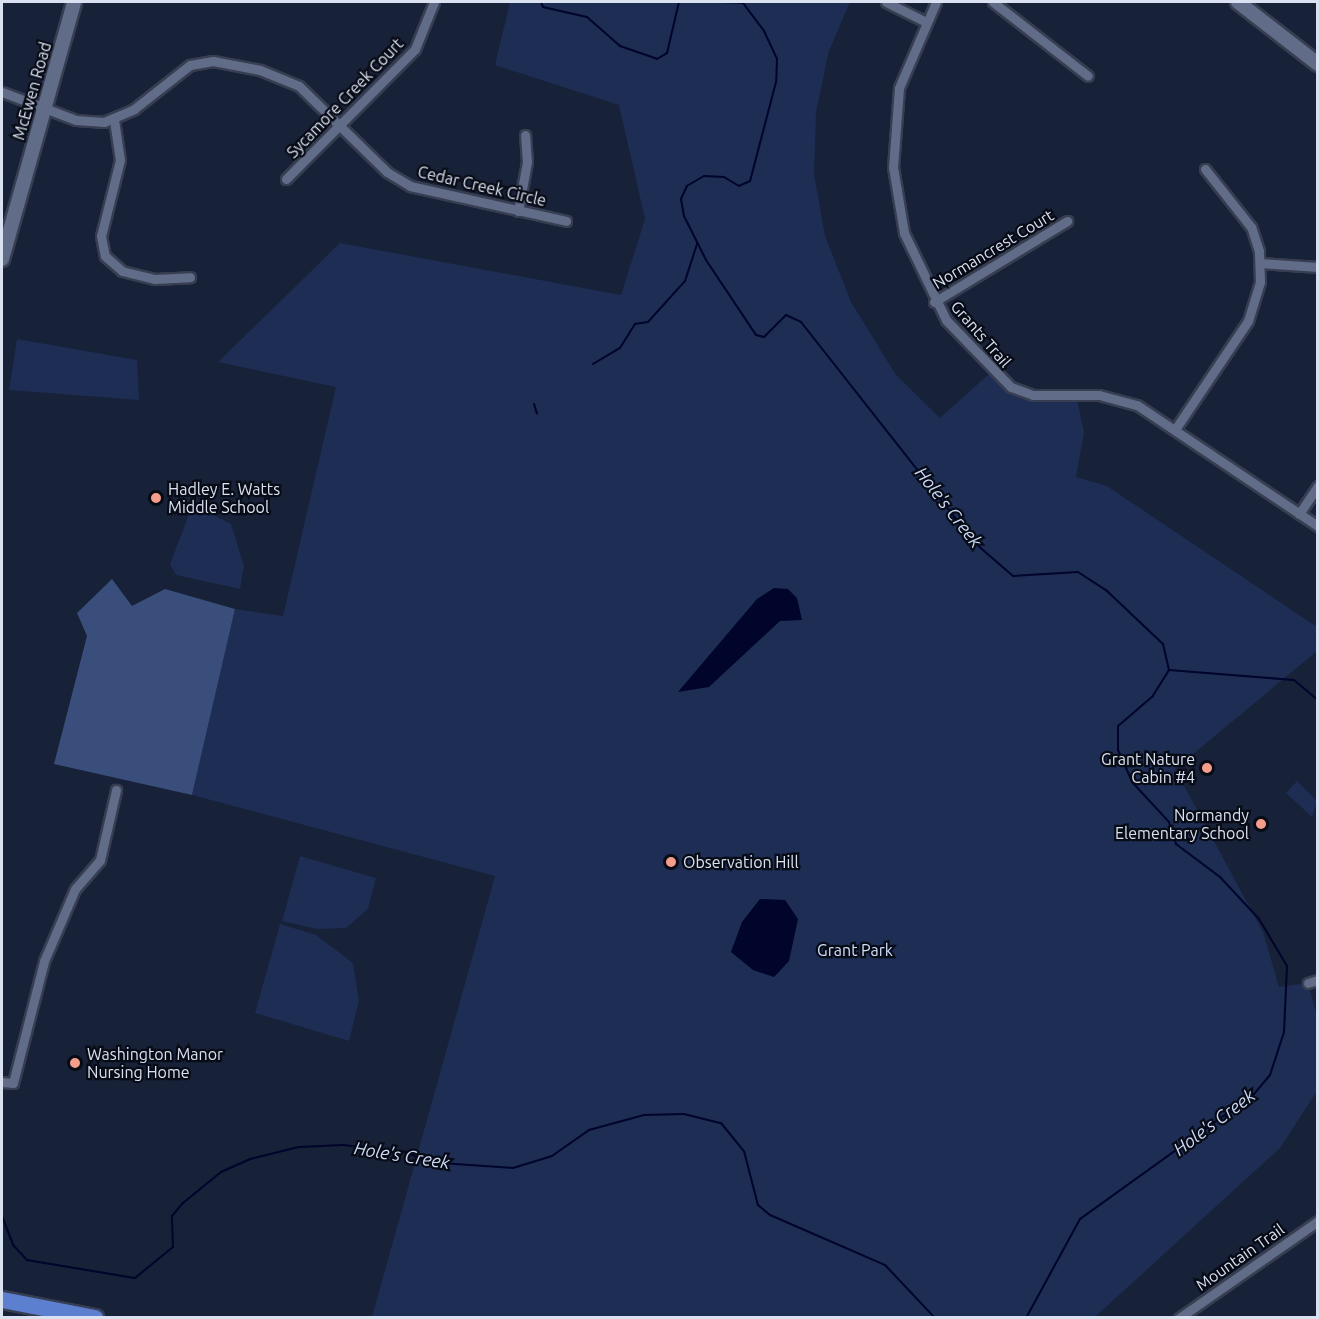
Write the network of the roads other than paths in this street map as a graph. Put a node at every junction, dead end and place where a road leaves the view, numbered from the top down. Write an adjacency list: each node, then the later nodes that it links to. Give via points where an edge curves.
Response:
1 (74, 2): 11 (street, McEwen Road)
2 (434, 2): 13 (street, Sycamore Creek Court, via 415,49)
3 (886, 2): 7 (street)
4 (936, 2): 7 (street, Grants Trail)
5 (993, 2): 9 (street)
6 (1238, 2): 8 (street)
7 (924, 21): 24 (street, Grants Trail, via 899,88 893,167 904,233)
8 (1317, 64)
9 (1088, 76)
10 (2, 92): 11 (street)
11 (43, 110): 12 (street, via 81,121); 20 (street, McEwen Road)
12 (114, 120): 13 (street, Cedar Creek Circle, via 181,68 213,61 291,81); 23 (street, via 120,159 101,236 105,256 122,271 155,279)
13 (341, 126): 16 (street, Sycamore Creek Court); 17 (street, Cedar Creek Circle, via 410,186)
14 (525, 135): 17 (street, via 527,162)
15 (1205, 169): 21 (street, via 1244,216)
16 (286, 179)
17 (518, 211): 18 (street, Cedar Creek Circle)
18 (566, 221)
19 (1067, 221): 24 (street, Normancrest Court)
20 (2, 259)
21 (1260, 263): 22 (street); 25 (street, via 1248,321)
22 (1317, 267)
23 (190, 277)
24 (934, 302): 25 (street, Grants Trail, via 983,364 1011,387 1046,396 1123,400)
25 (1176, 428): 27 (street, Grants Trail)
26 (1317, 486): 27 (street)
27 (1299, 514): 28 (street, Grants Trail)
28 (1317, 526)
29 (116, 790): 30 (street, via 100,860 75,889 44,962 13,1083)
30 (2, 1082)
31 (1317, 1221): 34 (street, Mountain Trail)
32 (2, 1300): 33 (highway)
33 (95, 1317)
34 (1179, 1317)

